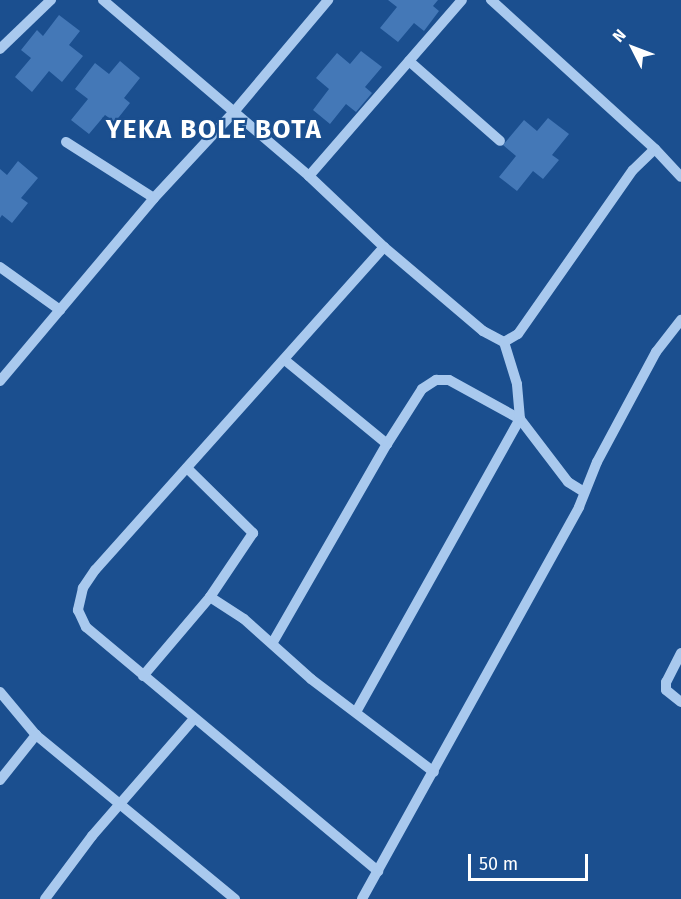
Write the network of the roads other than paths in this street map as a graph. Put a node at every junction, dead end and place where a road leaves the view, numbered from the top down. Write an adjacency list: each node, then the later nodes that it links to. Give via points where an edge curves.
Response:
1 (51, 0): 6 (street)
2 (103, 0): 8 (street)
3 (328, 0): 8 (street)
4 (462, 0): 7 (street)
5 (491, 0): 11 (street)
6 (0, 49)
7 (410, 61): 9 (street); 12 (street)
8 (232, 113): 12 (street); 14 (street)
9 (500, 141)
10 (66, 142): 14 (street)
11 (656, 148): 13 (street); 19 (street, via 633,170 518,334)
12 (309, 176): 15 (street)
13 (681, 177)
14 (154, 198): 17 (street)
15 (384, 247): 19 (street, via 483,331); 20 (street)
16 (0, 267): 17 (street)
17 (60, 310): 21 (street)
18 (681, 320): 25 (street, via 656,352)
19 (504, 342): 22 (street, via 518,384)
20 (286, 361): 23 (street); 24 (street)
21 (0, 381)
22 (520, 419): 23 (street, via 449,380 436,380 422,389); 25 (street, via 568,482); 32 (street)
23 (387, 444): 27 (street)
24 (187, 468): 26 (street, via 253,533); 29 (street, via 95,570 83,588 78,610 86,627)
25 (585, 492): 35 (street)
26 (210, 597): 27 (street); 29 (street)
27 (273, 642): 32 (street, via 311,679)
28 (681, 653): 31 (street, via 666,682 666,690)
29 (143, 676): 33 (street)
30 (0, 692): 34 (street)
31 (681, 702)
32 (356, 712): 35 (street)
33 (193, 720): 37 (street); 38 (street)
34 (36, 735): 36 (street); 37 (street)
35 (434, 772): 38 (street)
36 (0, 780)
37 (121, 803): 39 (street); 40 (street)
38 (378, 871): 41 (street)
39 (48, 898)
40 (235, 899)
41 (362, 899)

